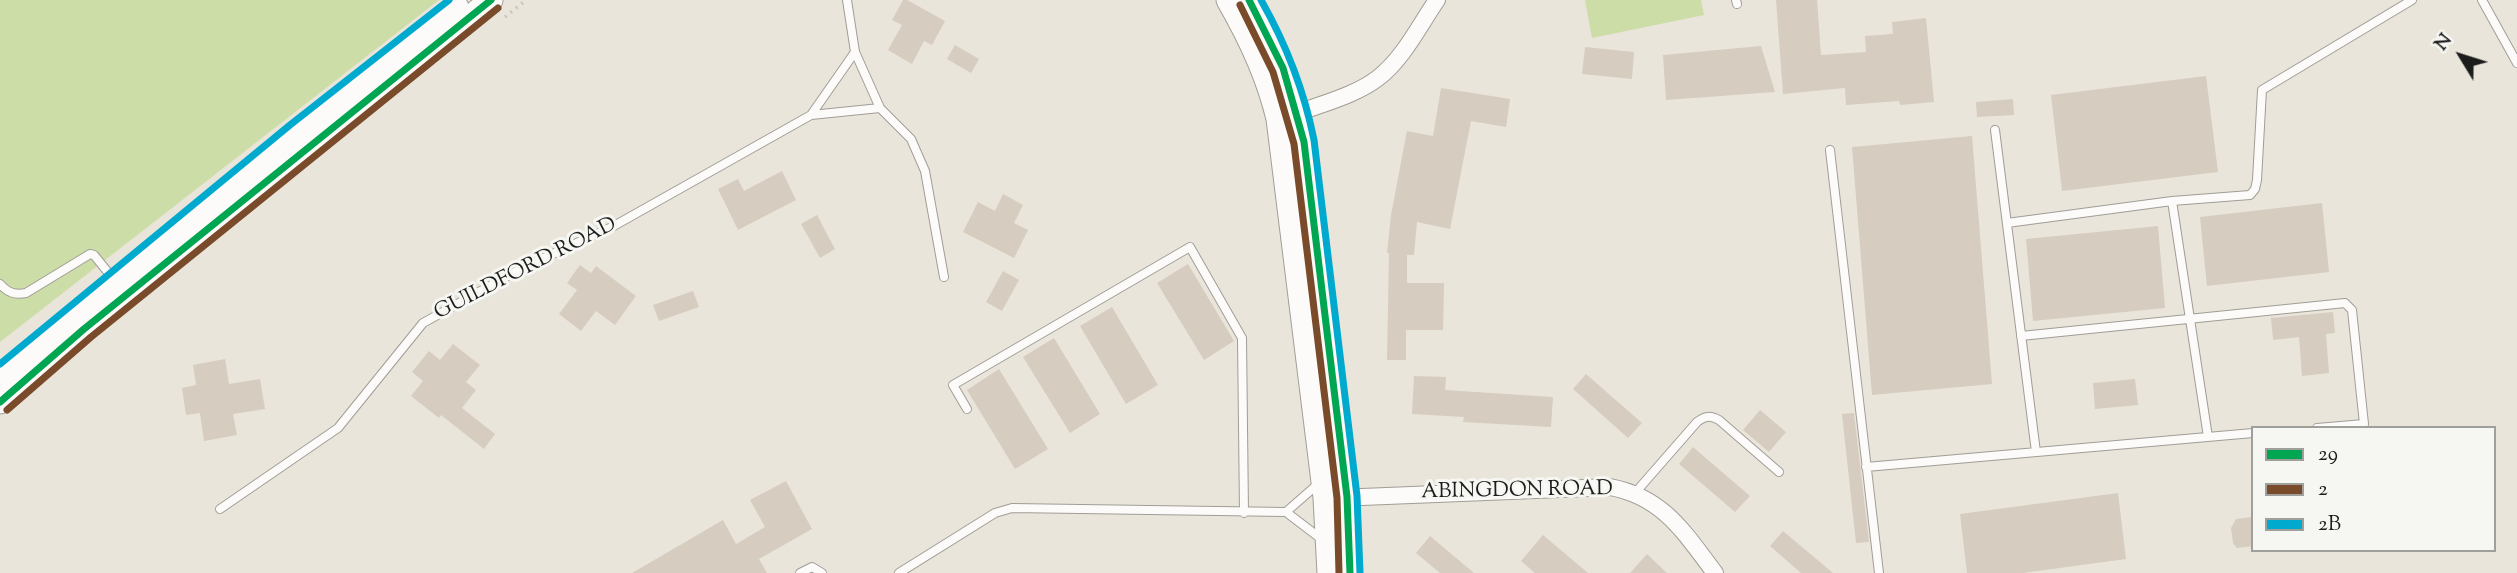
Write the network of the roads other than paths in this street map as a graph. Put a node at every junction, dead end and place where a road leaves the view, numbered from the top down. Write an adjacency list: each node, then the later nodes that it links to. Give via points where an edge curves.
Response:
1 (466, 0): 19 (street)
2 (491, 0): 24 (street)
3 (846, 0): 9 (lane)
4 (1228, 0): 13 (street)
5 (1249, 0): 13 (street, via 1289,80)
6 (1437, 0): 13 (street, via 1403,51 1377,79)
7 (2412, 0): 16 (lane, via 2262,90 2257,180 2250,195)
8 (2482, 0): 10 (lane)
9 (855, 52): 11 (lane); 12 (lane)
10 (2517, 63)
11 (880, 107): 12 (lane, GUILDFORD ROAD); 18 (lane, via 911,139 925,172)
12 (811, 115): 34 (lane, GUILDFORD ROAD, via 612,227 522,268 423,323 338,428)
13 (1288, 116): 32 (street, via 1304,142)
14 (1995, 130): 17 (lane)
15 (1830, 150): 30 (lane)
16 (2172, 201): 17 (lane); 21 (lane)
17 (2007, 223): 22 (lane)
18 (944, 277)
19 (115, 281): 20 (lane, via 90,254 26,293 6,291); 23 (street)
20 (0, 284)
21 (2190, 318): 22 (lane); 26 (lane, via 2349,306 2364,424); 28 (lane)
22 (2021, 336): 29 (lane)
23 (0, 378)
24 (0, 402)
25 (967, 409): 36 (lane, via 953,385 1190,247 1242,338)
26 (2340, 426)
27 (2251, 433): 28 (lane)
28 (2208, 437): 29 (lane)
29 (2036, 452): 30 (lane)
30 (1866, 467): 44 (lane)
31 (1779, 472): 33 (lane, via 1719,420 1705,416)
32 (1331, 492): 33 (street, ABINGDON ROAD, via 1610,487); 35 (lane); 37 (street); 42 (street)
33 (1635, 493): 43 (street, ABINGDON ROAD, via 1678,524)
34 (220, 509)
35 (1286, 512): 36 (lane); 37 (lane)
36 (1244, 513): 40 (lane, via 1012,508 995,513)
37 (1327, 543): 41 (street)
38 (800, 573): 39 (lane, via 812,567)
39 (822, 573)
40 (900, 573)
41 (1329, 573)
42 (1350, 573)
43 (1715, 573)
44 (1880, 573)

